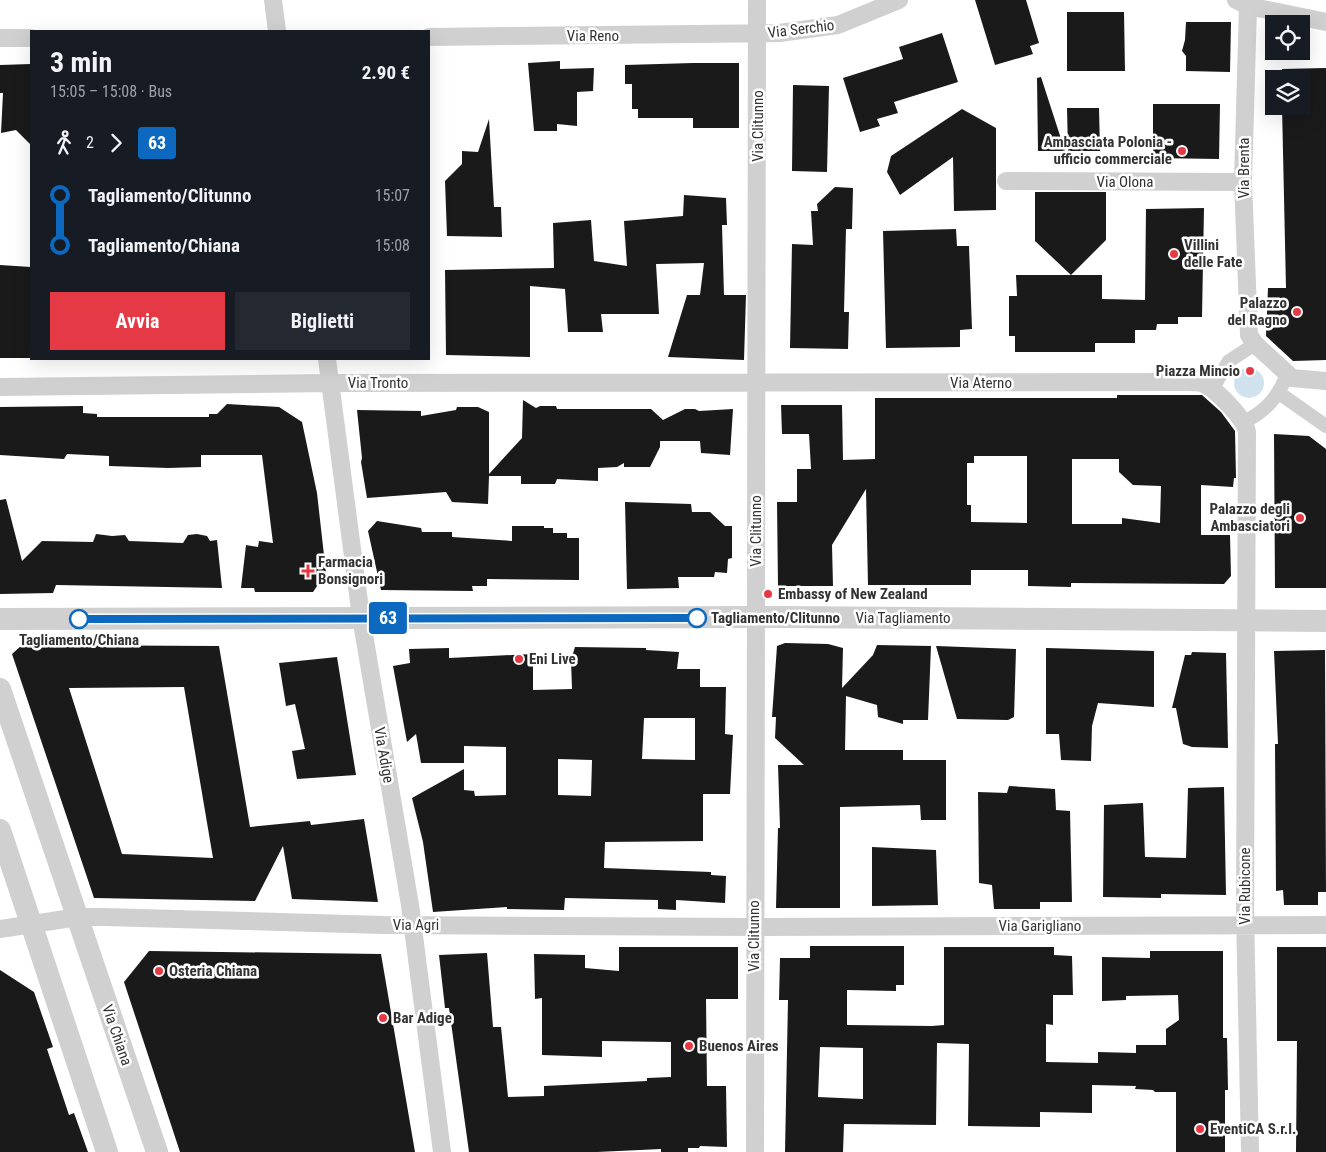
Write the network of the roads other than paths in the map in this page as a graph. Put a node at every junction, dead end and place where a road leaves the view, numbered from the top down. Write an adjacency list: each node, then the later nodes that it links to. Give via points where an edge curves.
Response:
1 (273, 0): 6 (street)
2 (757, 0): 7 (street, Via Clitunno)
3 (898, 0): 7 (street, Via Serchio, via 857,19 826,28)
4 (1242, 3): 5 (street); 12 (street, Via Brenta)
5 (1326, 22)
6 (277, 30)
7 (758, 34): 8 (street, Via Reno); 18 (street, Via Clitunno)
8 (430, 37)
9 (0, 38): 10 (street)
10 (30, 38)
11 (1006, 181): 12 (street, Via Olona)
12 (1243, 182): 13 (street, Via Brenta)
13 (1251, 337): 15 (street); 20 (street)
14 (326, 360): 17 (street, Via Adige)
15 (1292, 378): 16 (street); 21 (street)
16 (1326, 381)
17 (330, 383): 18 (street, Via Tronto); 19 (street, Via Tronto); 24 (street, Via Adige)
18 (756, 384): 20 (street, Via Aterno, via 1196,382); 25 (street, Via Clitunno)
19 (0, 387)
20 (1209, 387): 23 (street)
21 (1279, 393): 22 (street); 23 (street)
22 (1326, 426)
23 (1246, 427): 27 (street)
24 (361, 617): 25 (street, Via Tagliamento); 26 (street, Via Tagliamento); 33 (street, Via Adige)
25 (756, 618): 27 (street, Via Tagliamento); 36 (street, Via Clitunno)
26 (0, 619)
27 (1247, 620): 28 (street, Via Tagliamento); 34 (street, Via Rubicone)
28 (1326, 621)
29 (0, 689): 31 (street, Via Chiana)
30 (0, 830): 32 (street)
31 (78, 917): 32 (street); 33 (street, Via Agri); 39 (street, Via Chiana)
32 (31, 923): 37 (street); 38 (street)
33 (413, 925): 36 (street, Via Agri); 40 (street, Via Adige)
34 (1245, 925): 35 (street, Via Garigliano); 36 (street, Via Garigliano); 42 (street, Via Rubicone)
35 (1326, 925)
36 (754, 927): 41 (street, Via Clitunno)
37 (0, 929)
38 (107, 1152)
39 (157, 1152)
40 (442, 1152)
41 (755, 1152)
42 (1250, 1152)

